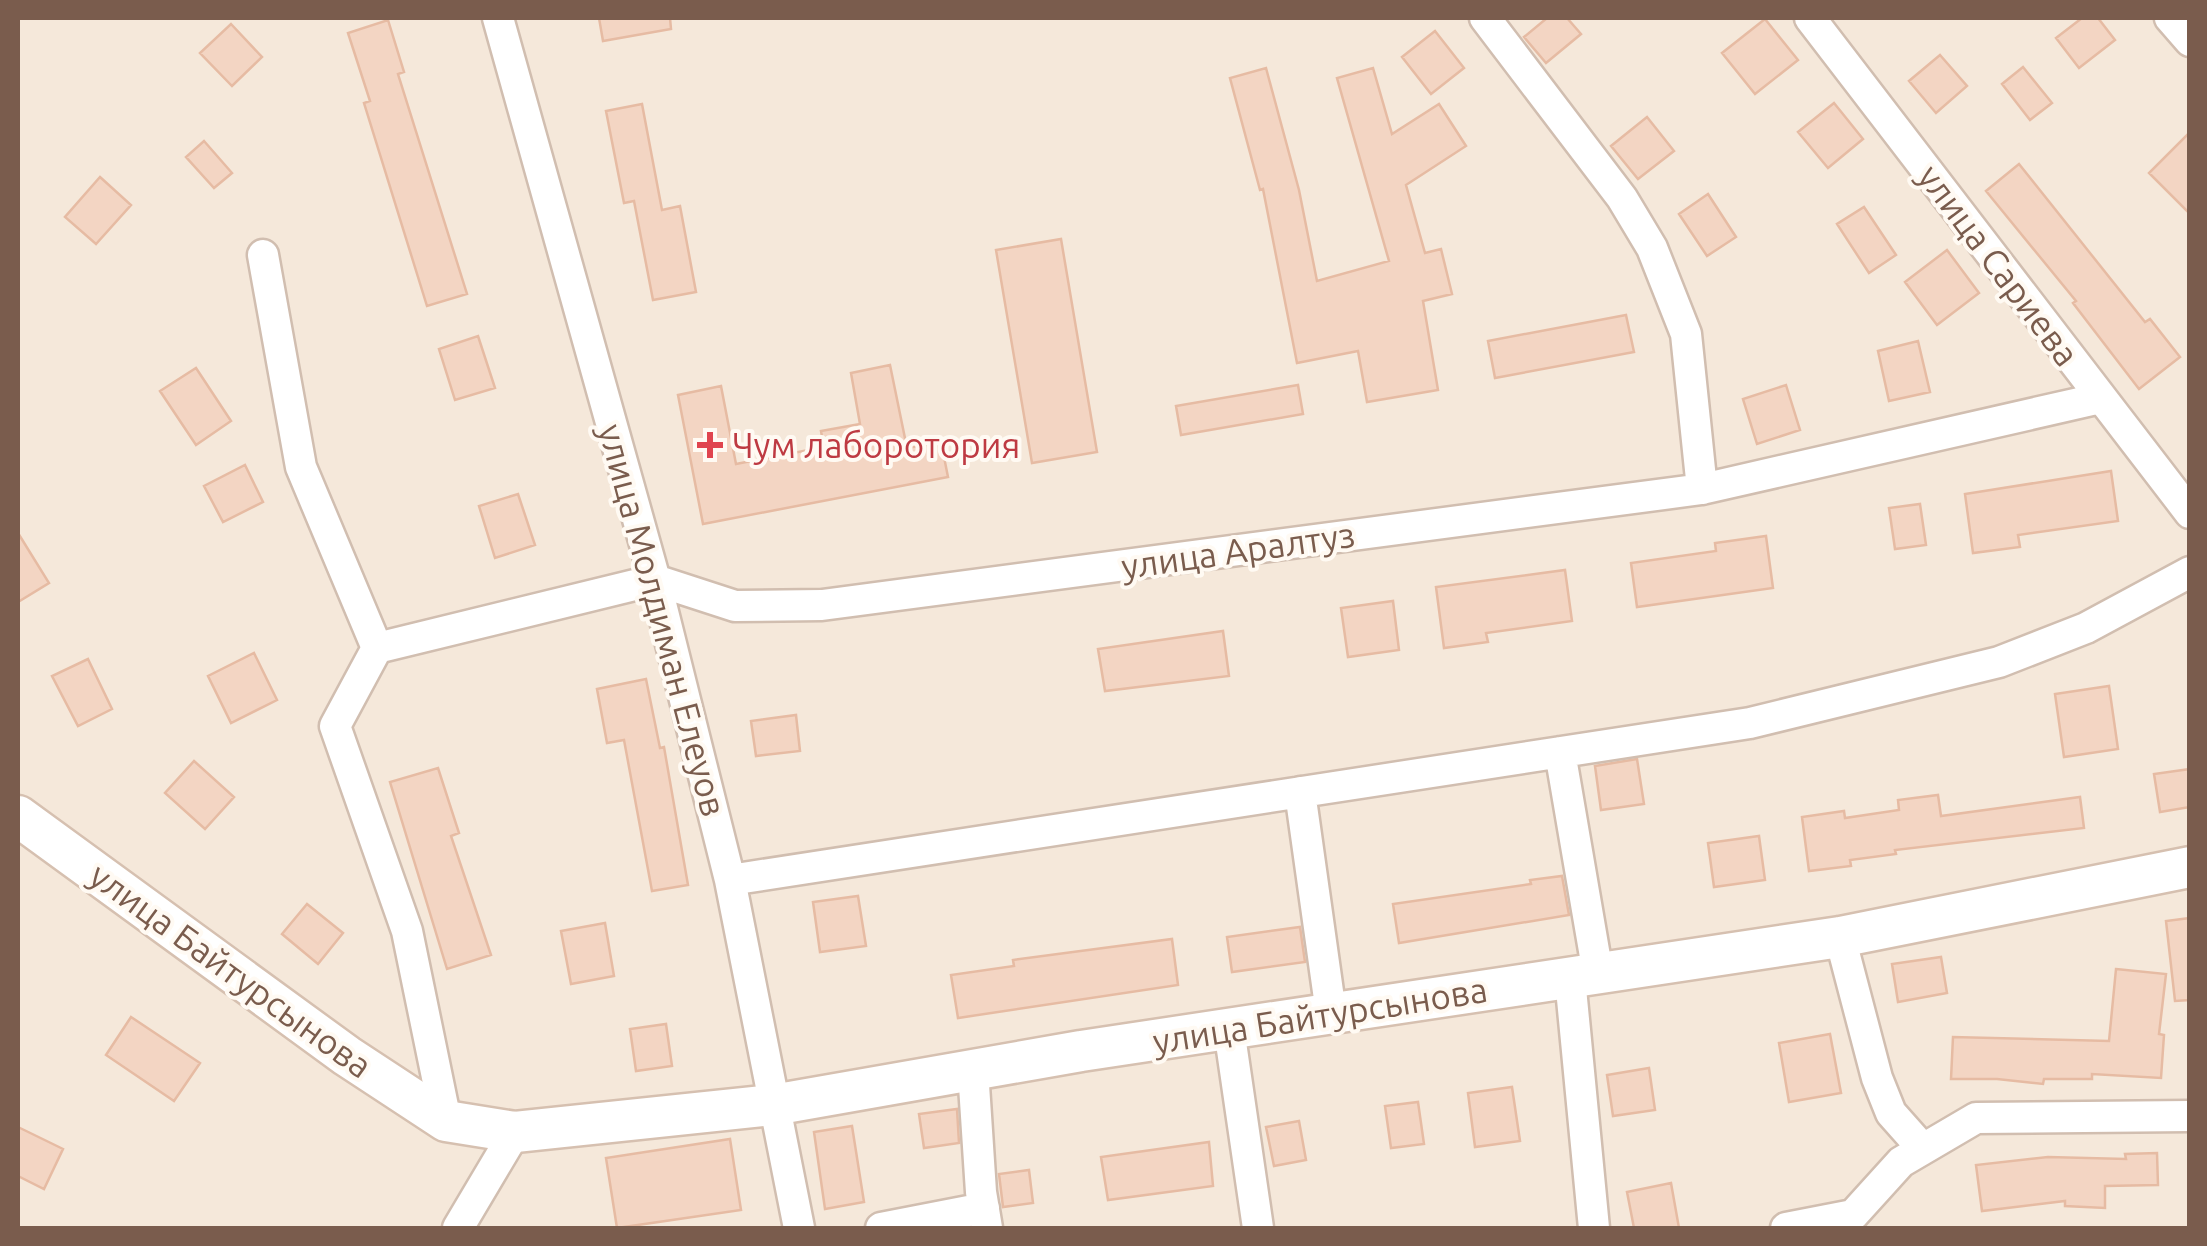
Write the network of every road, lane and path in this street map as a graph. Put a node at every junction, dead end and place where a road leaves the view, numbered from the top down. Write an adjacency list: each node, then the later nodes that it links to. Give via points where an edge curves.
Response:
1 (498, 18): 11 (street, улица Молдиман Елеуов)
2 (1485, 18): 8 (street, via 1622,198 1652,248 1686,334)
3 (1810, 18): 7 (street, улица Сариева)
4 (2170, 18): 5 (street)
5 (2190, 41)
6 (263, 255): 12 (street, via 301,466)
7 (2101, 398): 8 (street, улица Аралтуз); 9 (street, улица Сариева)
8 (1702, 488): 11 (street, улица Аралтуз, via 822,605 734,606)
9 (2190, 513)
10 (2190, 572): 13 (street, via 2086,628 1999,662 1750,722)
11 (655, 580): 12 (street); 17 (street, улица Молдиман Елеуов)
12 (377, 648): 25 (street, улица Байтурсынова, via 334,726 407,931)
13 (1560, 752): 14 (street); 19 (street)
14 (1300, 792): 17 (street); 20 (street)
15 (18, 816): 25 (street, улица Байтурсынова)
16 (2190, 867): 18 (street, улица Байтурсынова)
17 (730, 880): 23 (street, улица Молдиман Елеуов)
18 (1840, 937): 19 (street, улица Байтурсынова); 27 (street, via 1877,1078 1891,1113)
19 (1584, 976): 20 (street, улица Байтурсынова); 33 (street)
20 (1331, 1014): 21 (street, улица Байтурсынова)
21 (1229, 1029): 22 (street, улица Байтурсынова); 32 (street)
22 (973, 1070): 23 (street, улица Байтурсынова); 28 (street)
23 (774, 1105): 26 (street, улица Байтурсынова); 30 (street, улица Молдиман Елеуов)
24 (2190, 1116): 27 (street, via 1976,1118)
25 (446, 1121): 26 (street, улица Байтурсынова)
26 (514, 1132): 29 (street)
27 (1923, 1148): 34 (street, via 1901,1162 1853,1215)
28 (985, 1218): 31 (street)
29 (458, 1228)
30 (798, 1228)
31 (881, 1228)
32 (1258, 1228)
33 (1594, 1228)
34 (1786, 1228)

